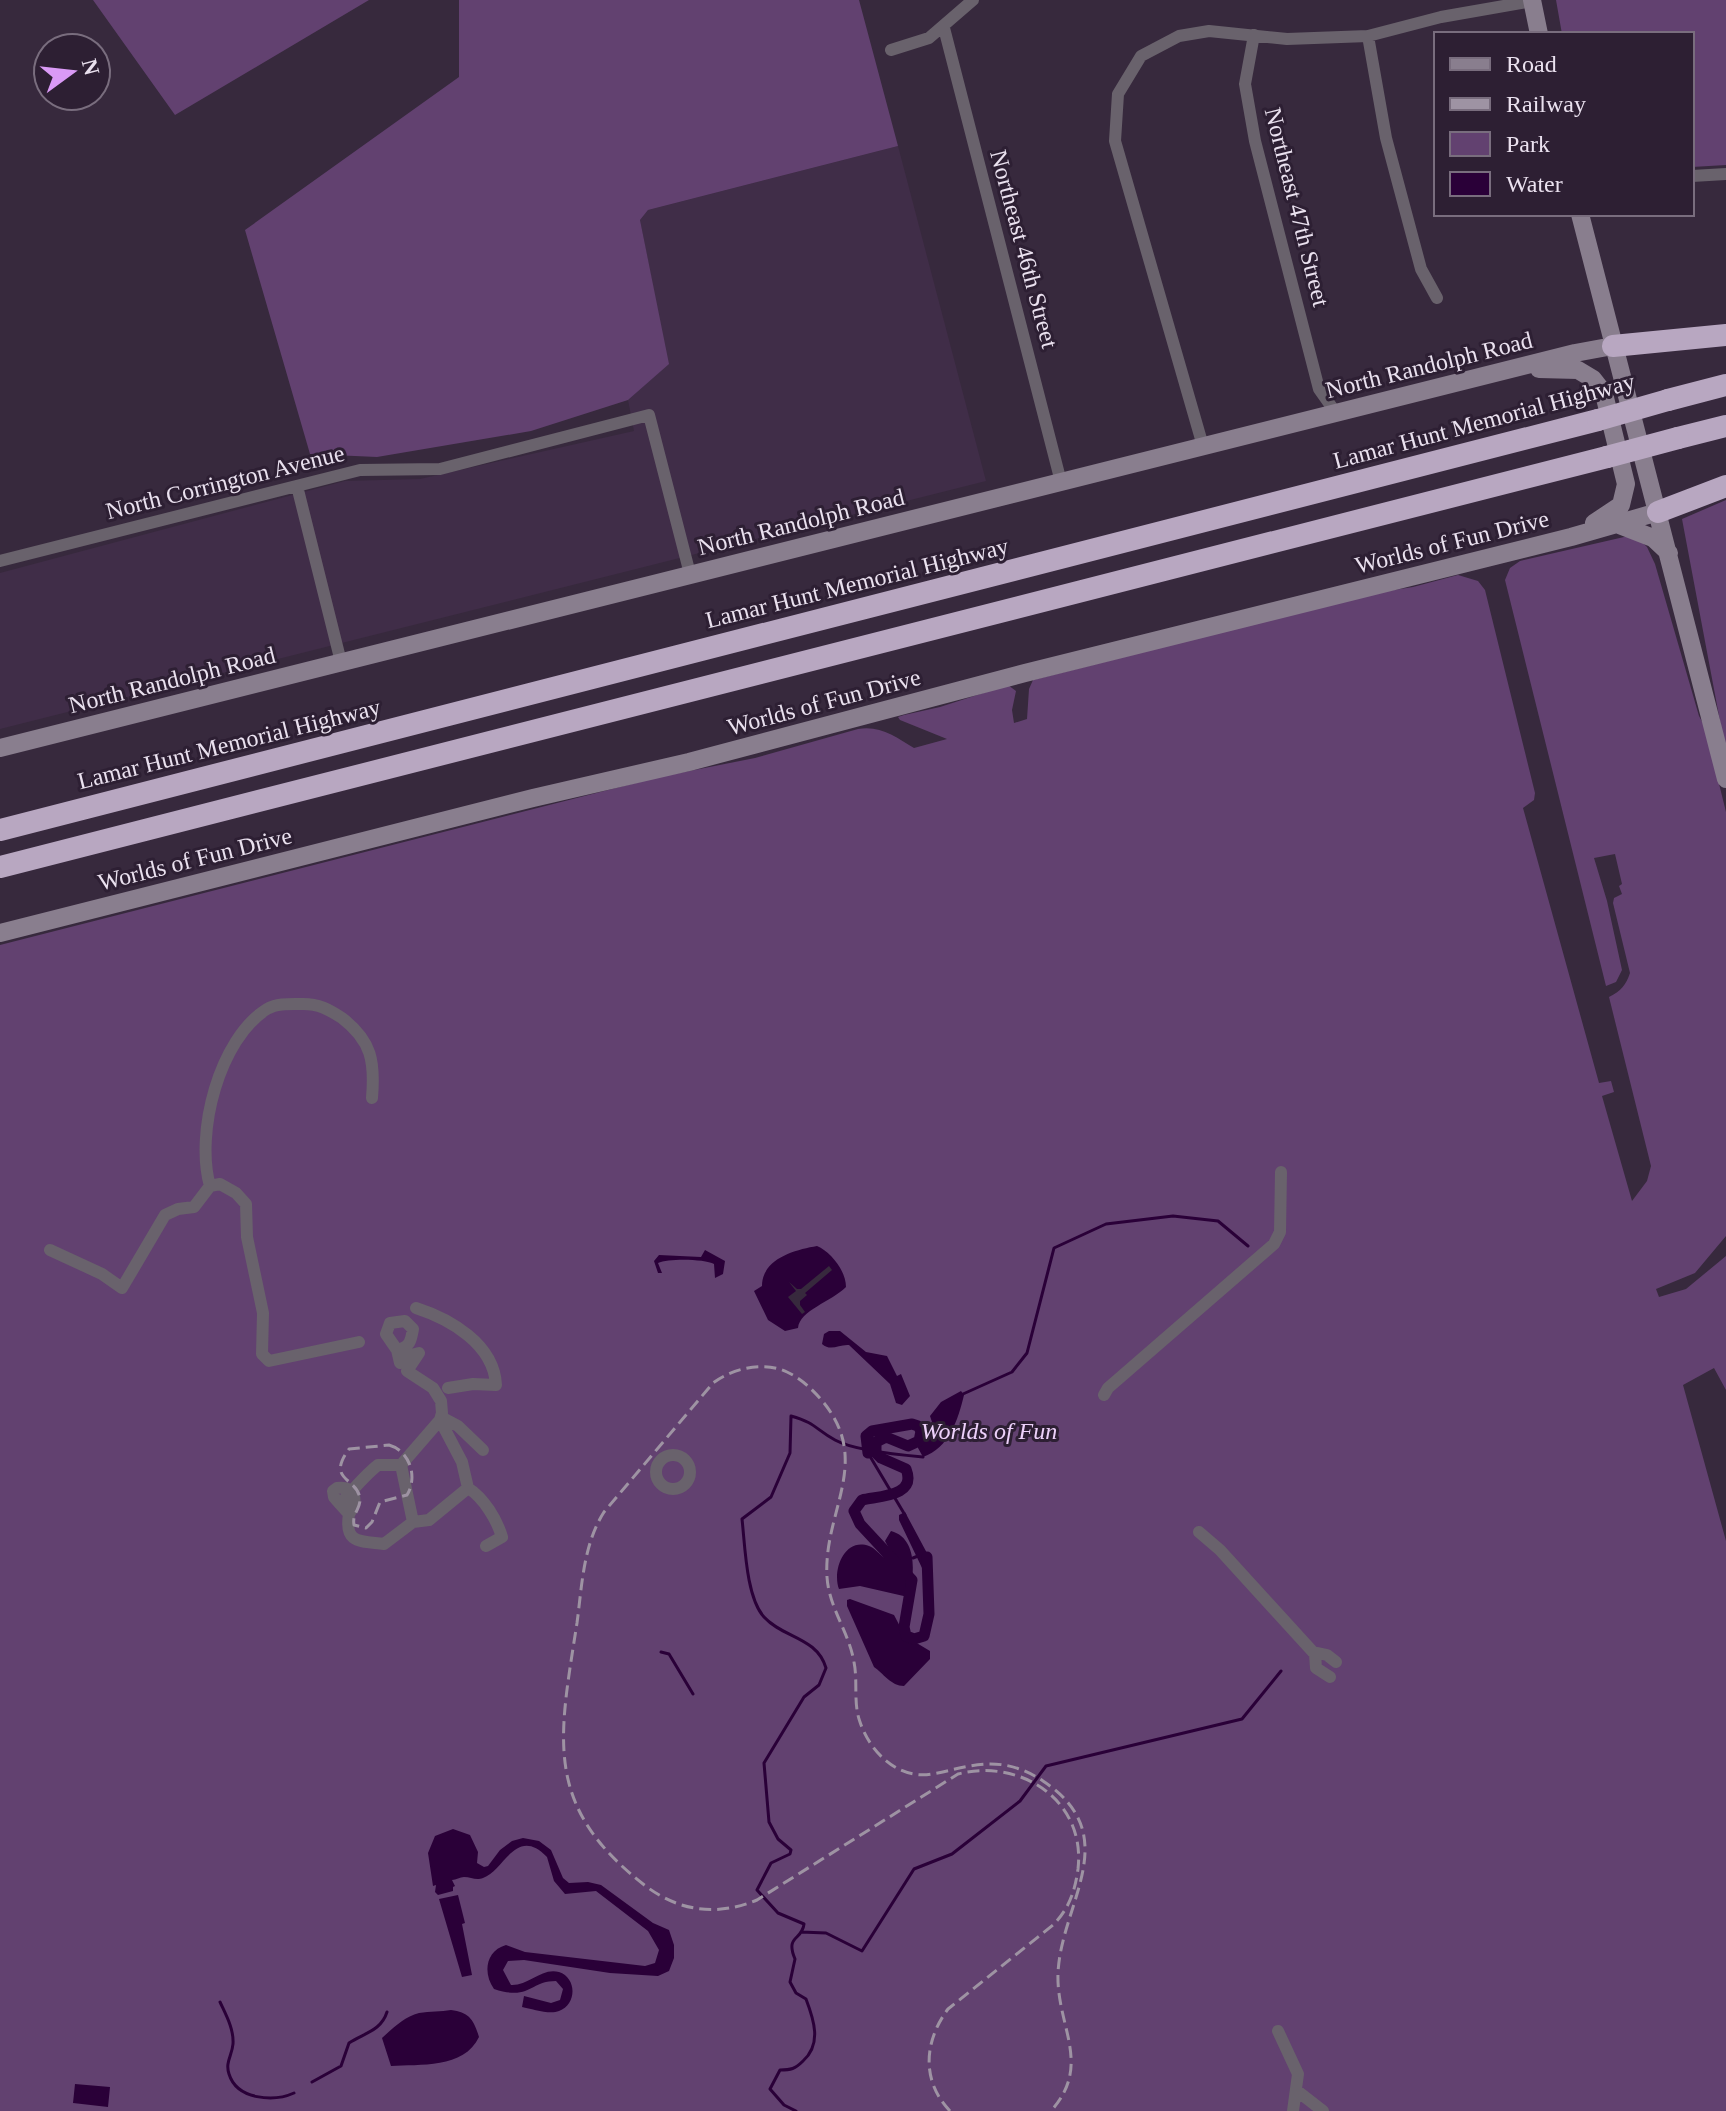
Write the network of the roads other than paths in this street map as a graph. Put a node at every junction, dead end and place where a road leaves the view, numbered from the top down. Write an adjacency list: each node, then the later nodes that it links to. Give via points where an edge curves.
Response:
1 (973, 0): 3 (street)
2 (1532, 0): 4 (main road); 6 (street)
3 (944, 28): 7 (street); 23 (street, Northeast 46th Street)
4 (1539, 32)
5 (1254, 35): 6 (street); 18 (street, Northeast 47th Street, via 1245,84 1255,141); 22 (street, via 1209,31 1179,36 1141,56 1118,94 1115,141)
6 (1368, 36): 11 (street, via 1386,138 1421,269)
7 (891, 50)
8 (1726, 174): 9 (street)
9 (1694, 176)
10 (1580, 216): 12 (main road)
11 (1437, 298)
12 (1603, 307): 14 (main road); 15 (main road, via 1591,340)
13 (1726, 335): 14 (highway)
14 (1613, 346): 15 (main road, North Randolph Road); 26 (main road)
15 (1575, 353): 16 (main road, North Randolph Road)
16 (1514, 370): 19 (main road, North Randolph Road); 28 (main road, via 1578,370 1593,379 1605,398 1625,496 1621,505)
17 (1726, 385): 35 (highway, Lamar Hunt Memorial Highway, bridge)
18 (1319, 389): 19 (street, Northeast 47th Street); 20 (street, Northeast 47th Street)
19 (1336, 413): 20 (main road, North Randolph Road)
20 (1315, 418): 22 (main road, North Randolph Road)
21 (1726, 426): 36 (highway, bridge)
22 (1203, 446): 23 (main road, North Randolph Road)
23 (1061, 482): 31 (main road, North Randolph Road)
24 (297, 486): 30 (street, North Corrington Avenue); 31 (street, North Corrington Avenue, via 360,470 440,469 649,415); 32 (street)
25 (1726, 486): 26 (highway)
26 (1658, 512): 27 (main road, Worlds of Fun Drive); 29 (main road)
27 (1617, 524): 28 (main road, Worlds of Fun Drive); 29 (main road, via 1653,538)
28 (1571, 537): 37 (main road, Worlds of Fun Drive)
29 (1670, 553): 34 (main road)
30 (0, 561)
31 (690, 574): 32 (main road, North Randolph Road)
32 (341, 662): 33 (main road, North Randolph Road)
33 (0, 748)
34 (1726, 779)
35 (0, 830)
36 (0, 867)
37 (0, 933)
38 (372, 1098): 40 (street, via 373,1063 356,1029 318,1004 269,1007 230,1052 219,1074 205,1144)
39 (1281, 1172): 47 (street, via 1280,1232 1274,1244)
40 (210, 1186): 41 (street, via 194,1207 165,1215 122,1288); 43 (street, via 220,1184 246,1204 247,1237 263,1313 262,1354 269,1361)
41 (50, 1250)
42 (416, 1308): 46 (street, via 472,1337 496,1378 496,1385)
43 (359, 1342)
44 (401, 1362): 45 (street)
45 (433, 1388): 46 (street); 48 (street)
46 (448, 1388): 48 (street)
47 (1104, 1395)
48 (441, 1401): 49 (street)
49 (440, 1419): 50 (street, via 458,1426); 51 (street); 52 (street, via 462,1462)
50 (483, 1450)
51 (401, 1465): 53 (street); 53 (street, via 378,1465 352,1491 344,1509 348,1529 357,1541 384,1544)
52 (468, 1488): 53 (street, via 429,1520); 55 (street, via 501,1532 502,1537)
53 (413, 1522)
54 (1199, 1532): 56 (street)
55 (486, 1546)
56 (1315, 1654): 57 (street); 58 (street, via 1316,1668)
57 (1336, 1662)
58 (1330, 1677)
59 (1278, 2031): 60 (street, via 1298,2074)
60 (1296, 2090): 61 (street); 62 (street)
61 (1293, 2111)
62 (1323, 2111)

